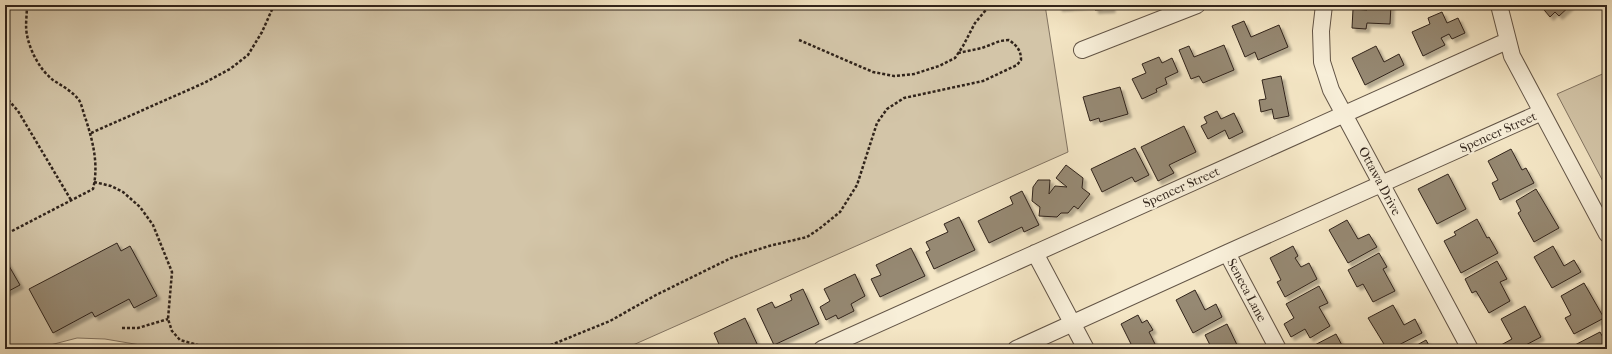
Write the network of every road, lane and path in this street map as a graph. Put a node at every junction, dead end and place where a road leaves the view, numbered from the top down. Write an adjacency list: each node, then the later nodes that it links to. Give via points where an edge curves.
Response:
1 (27, 5): 14 (path, via 27,35 31,49 40,66 51,78 80,102)
2 (274, 5): 14 (path, via 248,55 230,69)
3 (990, 5): 10 (path, via 975,23)
4 (1197, 5): 9 (street)
5 (1324, 5): 13 (street, Ottawa Drive, via 1321,31 1322,62 1331,90)
6 (1501, 5): 8 (street)
7 (799, 40): 10 (path, via 873,72 894,76 914,74 939,66 955,58)
8 (1507, 41): 12 (street, via 1512,56); 13 (street, Spencer Street)
9 (1082, 50)
10 (958, 53): 26 (path, via 1009,40 1021,53 1021,60 1017,65 983,81 904,98 887,109 877,123 857,185 840,212 819,230 807,237 731,258 610,321)
11 (5, 96): 17 (path, via 18,112)
12 (1542, 112): 16 (street, Spencer Street); 19 (street)
13 (1344, 114): 16 (street, Ottawa Drive); 20 (street, Spencer Street)
14 (91, 133): 15 (path, via 96,158)
15 (94, 182): 17 (path, via 93,189); 22 (path, via 123,192 154,225 172,272)
16 (1382, 185): 21 (street, Spencer Street); 31 (street, Ottawa Drive)
17 (71, 200): 18 (path)
18 (12, 231)
19 (1607, 234)
20 (1035, 253): 23 (street); 27 (street, Spencer Street)
21 (1227, 253): 23 (street, Spencer Street); 30 (street, Seneca Lane)
22 (168, 319): 24 (path, via 138,328); 25 (path, via 172,331 180,340)
23 (1073, 324): 28 (street, Spencer Street); 29 (street)
24 (122, 328)
25 (212, 349)
26 (541, 349)
27 (822, 349)
28 (1016, 349)
29 (1086, 349)
30 (1278, 349)
31 (1470, 349)

